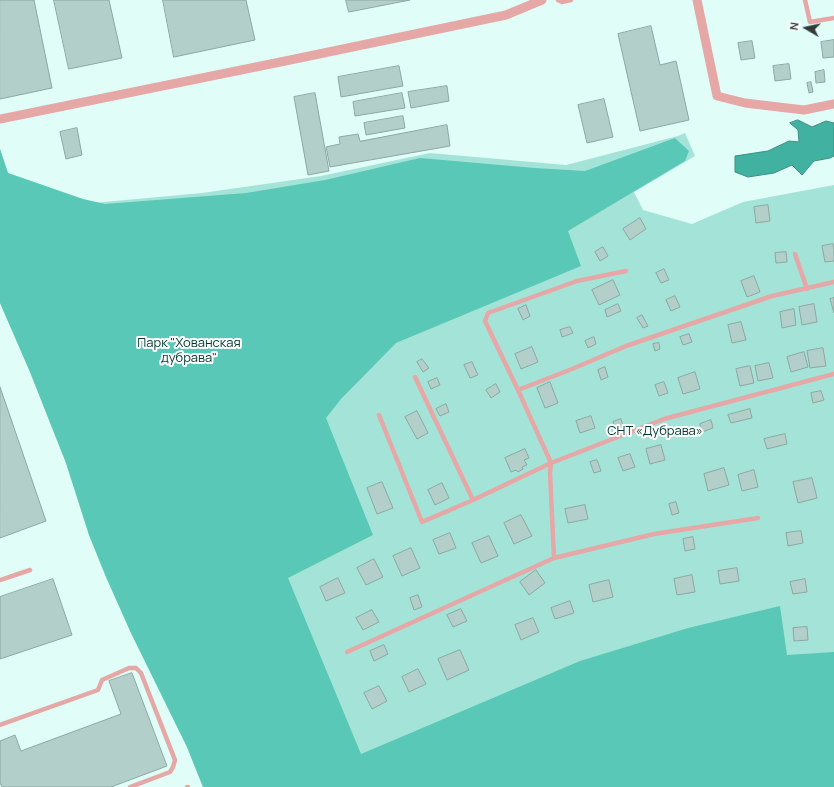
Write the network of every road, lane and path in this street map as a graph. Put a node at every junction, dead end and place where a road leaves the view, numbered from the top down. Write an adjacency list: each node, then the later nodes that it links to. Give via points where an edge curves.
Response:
1 (542, 0): 8 (street, via 506,15)
2 (558, 0): 3 (lane)
3 (571, 0)
4 (697, 0): 7 (street, via 717,96 745,103 804,110)
5 (804, 0): 6 (lane, via 810,22)
6 (834, 18)
7 (834, 104)
8 (0, 119)
9 (795, 254): 12 (lane)
10 (626, 271): 15 (lane, via 576,281 488,313 485,321)
11 (834, 282): 12 (lane)
12 (806, 289): 15 (lane, via 772,296 626,346)
13 (834, 374): 17 (lane, via 664,418)
14 (415, 377): 18 (lane)
15 (518, 390): 17 (lane)
16 (379, 415): 18 (lane, via 422,522)
17 (551, 463): 18 (lane); 20 (lane)
18 (473, 500)
19 (758, 518): 20 (lane, via 654,534)
20 (554, 558): 23 (lane)
21 (30, 570): 22 (lane)
22 (0, 580)
23 (347, 652)
24 (0, 725): 25 (lane, via 98,690 102,680 129,668 136,668 141,673 175,760 170,772)
25 (130, 787)

